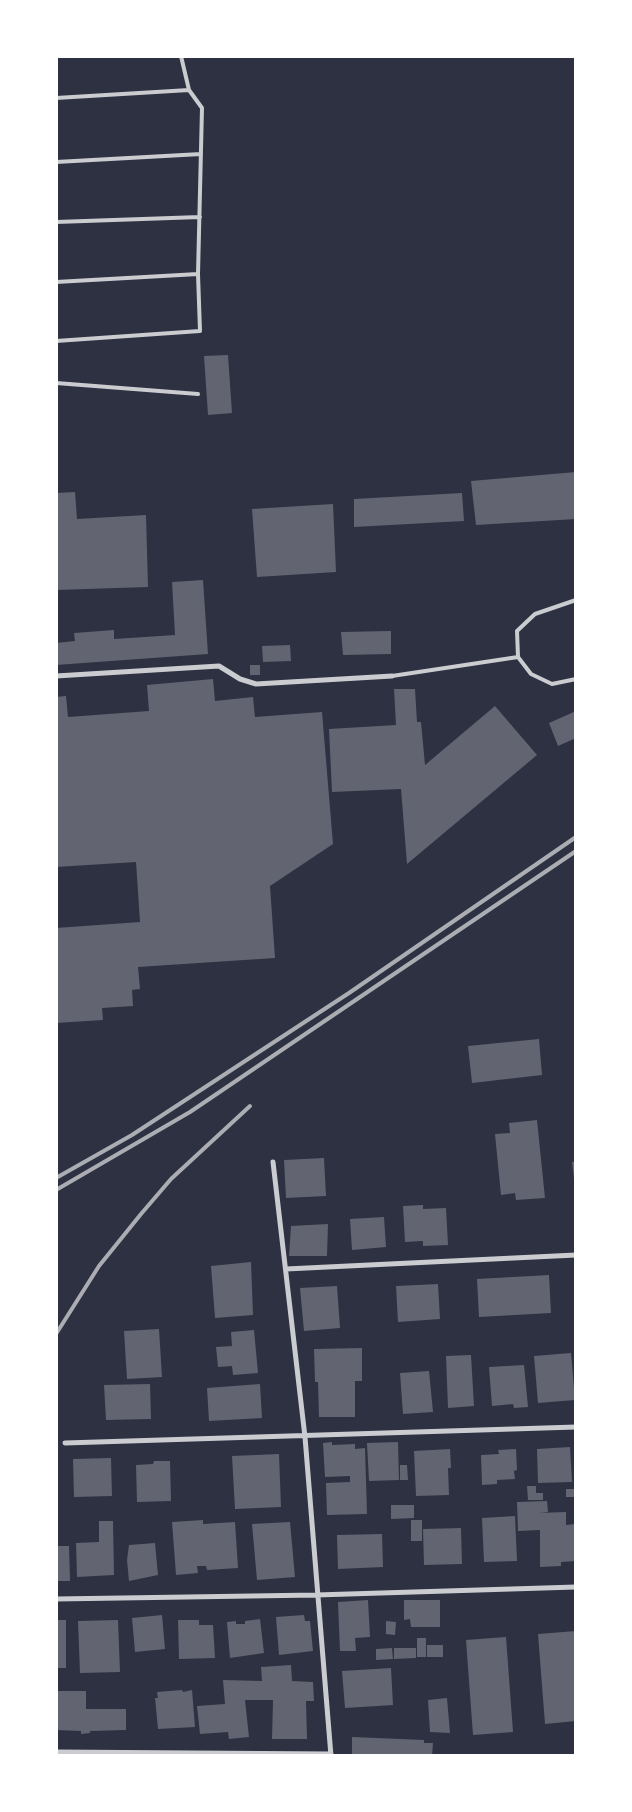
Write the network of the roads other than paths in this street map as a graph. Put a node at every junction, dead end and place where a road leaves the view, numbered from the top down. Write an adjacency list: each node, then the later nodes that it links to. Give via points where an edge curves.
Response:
1 (181, 56): 2 (lane)
2 (189, 90): 3 (lane); 4 (lane, via 202,108)
3 (56, 98)
4 (201, 154): 5 (lane); 6 (lane)
5 (56, 162)
6 (200, 217): 7 (lane); 8 (lane)
7 (56, 222)
8 (198, 274): 9 (lane); 10 (lane, via 200,331)
9 (56, 282)
10 (56, 341)
11 (56, 382): 12 (lane)
12 (198, 394)
13 (576, 600): 14 (lane, via 535,614 517,631)
14 (518, 657): 16 (lane); 17 (lane, via 531,674 552,684)
15 (56, 676): 16 (street, via 220,666 256,684)
16 (392, 676)
17 (576, 679)
18 (273, 1162): 20 (street)
19 (576, 1255): 20 (street)
20 (286, 1269): 22 (street)
21 (576, 1427): 22 (street)
22 (305, 1437): 23 (street); 25 (street)
23 (65, 1444)
24 (576, 1586): 25 (street)
25 (316, 1595): 26 (street); 28 (street)
26 (56, 1599)
27 (56, 1752): 28 (street)
28 (331, 1755)

